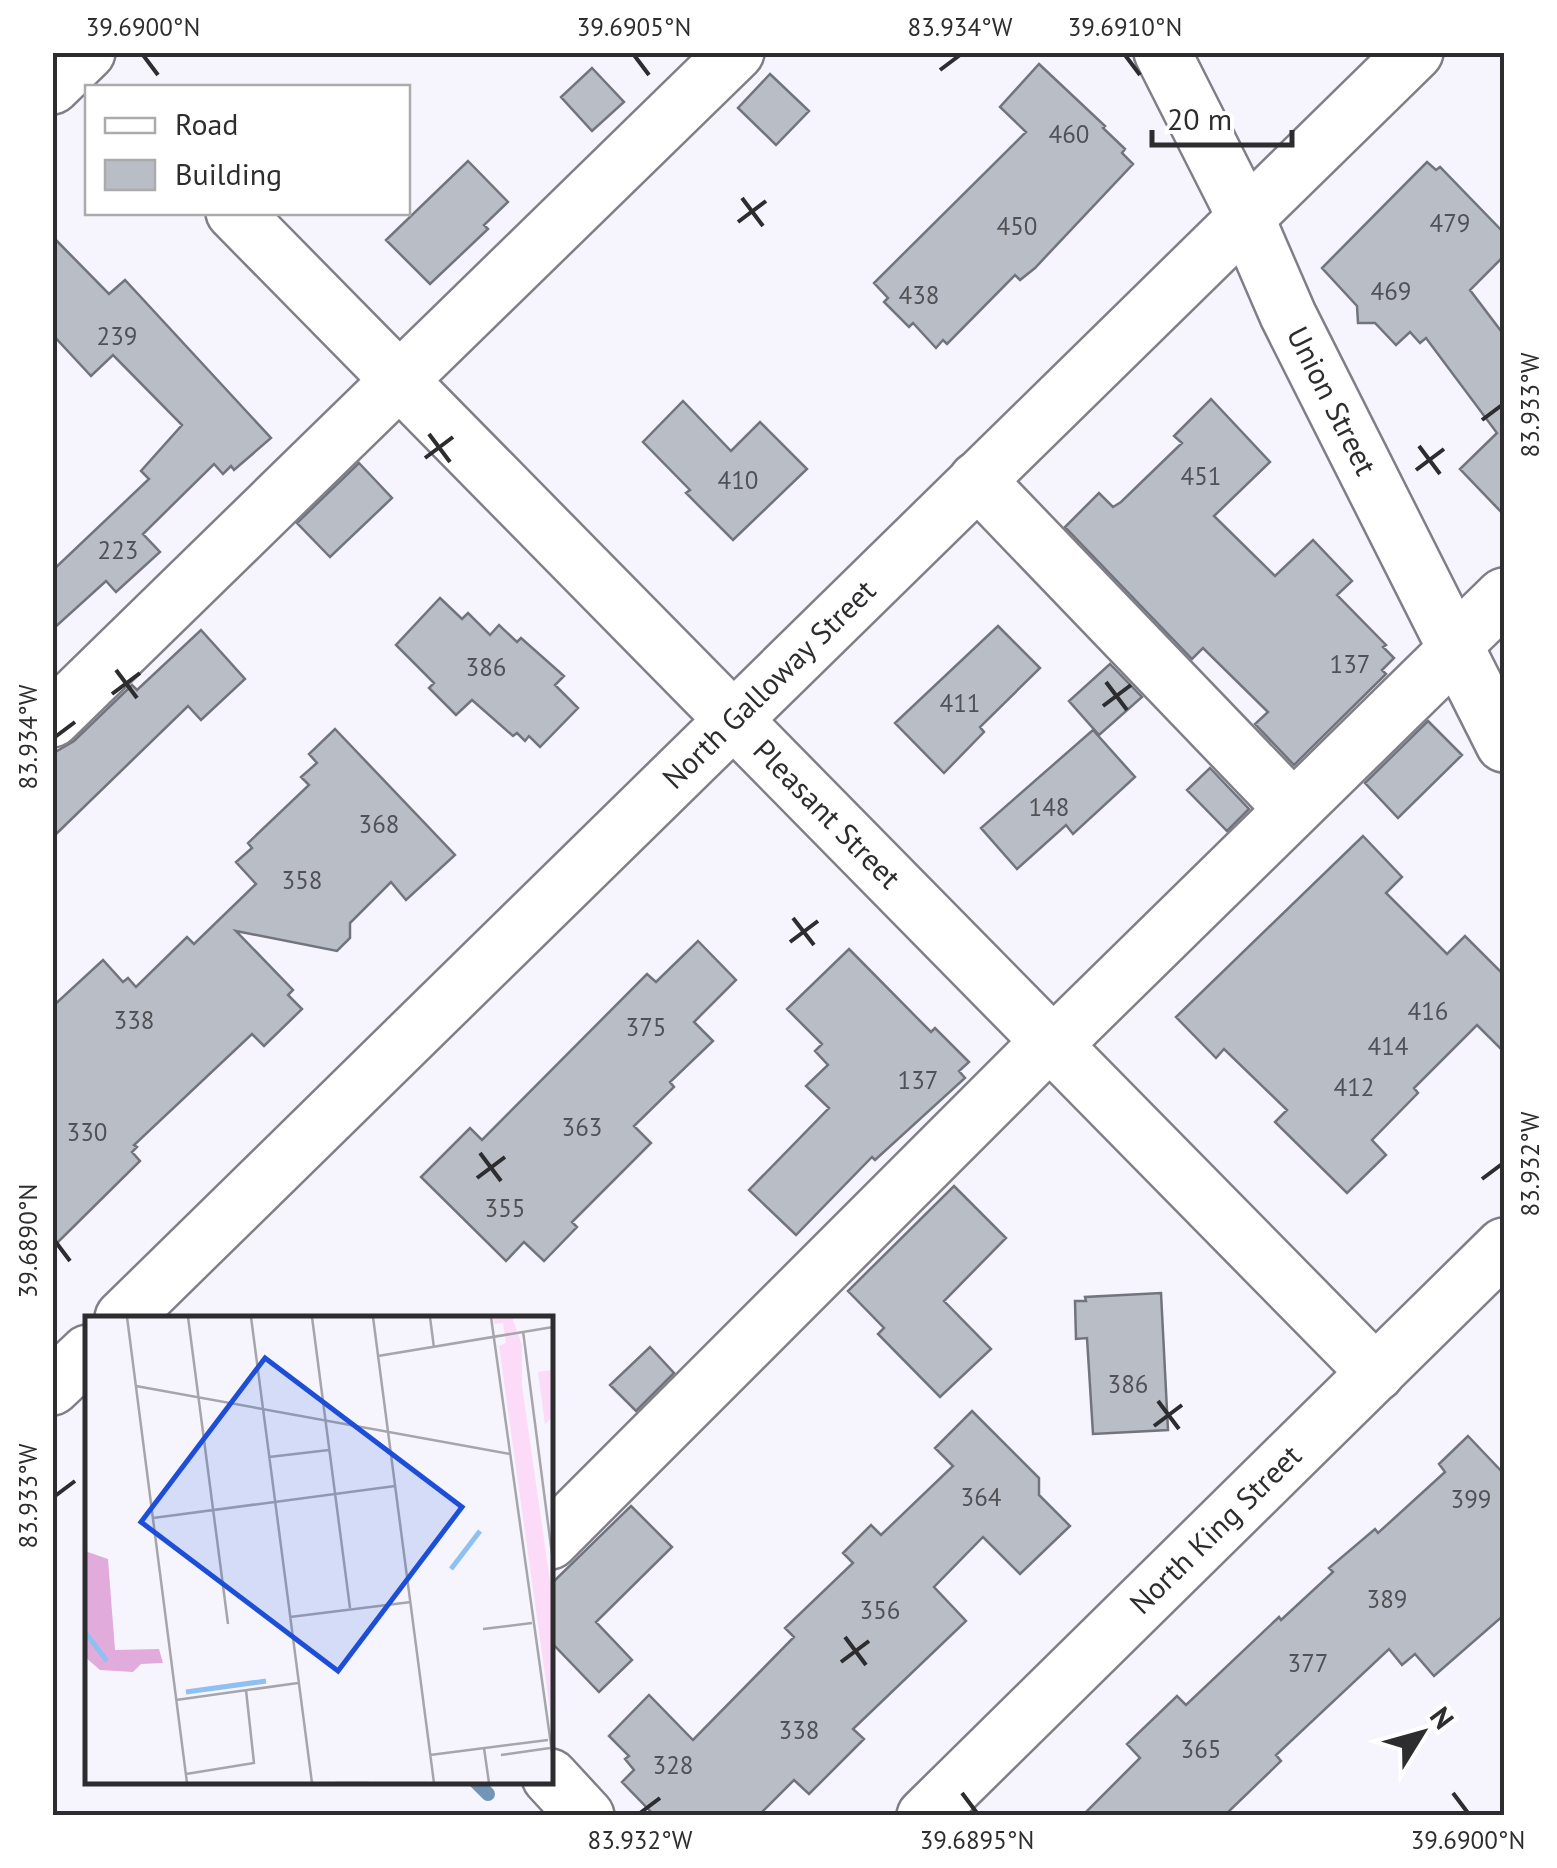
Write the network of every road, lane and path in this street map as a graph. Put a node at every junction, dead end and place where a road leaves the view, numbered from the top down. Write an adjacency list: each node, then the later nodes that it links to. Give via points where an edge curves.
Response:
1 (736, 52): 6 (street)
2 (1162, 52): 5 (street, Union Street)
3 (1415, 52): 5 (street, North Galloway Street)
4 (237, 215): 6 (street, Pleasant Street)
5 (1246, 218): 7 (street, North Galloway Street); 9 (street, Union Street)
6 (398, 379): 10 (street, Pleasant Street); 11 (street)
7 (976, 480): 10 (street, North Galloway Street); 13 (street)
8 (1504, 596): 9 (street)
9 (1457, 649): 12 (street, Union Street); 13 (street)
10 (733, 718): 14 (street, Pleasant Street); 16 (street, North Galloway Street)
11 (52, 719)
12 (1504, 744)
13 (1294, 809): 14 (street)
14 (1054, 1044): 18 (street, Pleasant Street); 20 (street)
15 (1504, 1246): 18 (street, North King Street)
16 (125, 1316)
17 (85, 1356): 19 (street)
18 (1376, 1373): 23 (street, North King Street)
19 (52, 1387)
20 (552, 1539)
21 (552, 1779): 22 (street)
22 (586, 1816)
23 (925, 1816)

